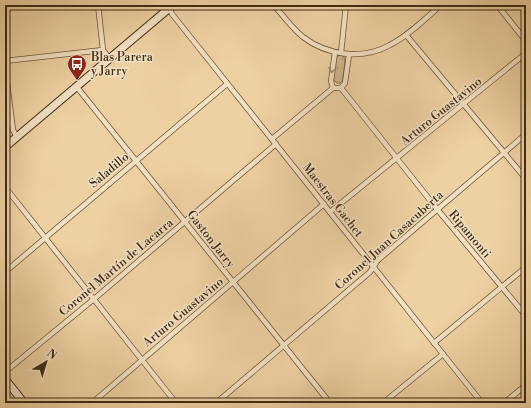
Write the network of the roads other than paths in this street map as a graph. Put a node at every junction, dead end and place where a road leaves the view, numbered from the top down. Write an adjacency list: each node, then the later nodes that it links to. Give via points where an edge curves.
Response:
1 (98, 5): 9 (street)
2 (274, 5): 10 (street, via 308,41)
3 (346, 5): 11 (street)
4 (441, 5): 7 (street)
5 (497, 5): 8 (street)
6 (170, 6): 14 (street); 17 (street, Maestras Gachet)
7 (406, 35): 13 (street, via 377,52); 21 (street)
8 (526, 41)
9 (103, 50): 14 (street); 15 (street)
10 (335, 52): 11 (street); 19 (street, one-way to 19, via 330,81)
11 (341, 53): 13 (street)
12 (526, 54): 21 (street, Arturo Guastavino)
13 (348, 55): 20 (street, via 345,83)
14 (109, 58): 18 (street)
15 (5, 61)
16 (5, 67): 23 (street, via 13,130)
17 (227, 84): 24 (street, Maestras Gachet); 29 (street, Saladillo)
18 (76, 86): 23 (street); 29 (street, Gaston Jarry)
19 (333, 88): 20 (street); 24 (street)
20 (341, 88): 28 (street, Ripamonti)
21 (464, 104): 27 (street); 28 (street, Arturo Guastavino)
22 (526, 134): 27 (street, Coronel Juan Casacuberta)
23 (17, 137): 26 (street)
24 (272, 139): 25 (street, Maestras Gachet)
25 (276, 144): 32 (street, Maestras Gachet); 35 (street, Coronel Martín de Lacarra)
26 (5, 147)
27 (503, 152): 30 (street); 33 (street, Coronel Juan Casacuberta)
28 (397, 160): 33 (street, Ripamonti); 34 (street, Arturo Guastavino)
29 (136, 161): 35 (street, Gaston Jarry); 36 (street, Saladillo)
30 (526, 179)
31 (5, 187): 36 (street)
32 (324, 204): 34 (street, Maestras Gachet); 40 (street, Arturo Guastavino)
33 (437, 209): 38 (street, Coronel Juan Casacuberta, via 378,260); 41 (street, Ripamonti)
34 (330, 212): 38 (street, Maestras Gachet)
35 (185, 222): 40 (street, Gaston Jarry); 42 (street, Coronel Martín de Lacarra)
36 (45, 238): 39 (street, Saladillo); 42 (street)
37 (526, 267): 41 (street)
38 (374, 268): 44 (street, Maestras Gachet); 45 (street, Coronel Juan Casacuberta)
39 (5, 272)
40 (233, 283): 45 (street, Gaston Jarry); 47 (street, Arturo Guastavino)
41 (502, 287): 43 (street, Ripamonti); 44 (street)
42 (94, 299): 47 (street); 48 (street, Coronel Martín de Lacarra)
43 (526, 316)
44 (434, 342): 46 (street, Maestras Gachet)
45 (284, 346): 54 (street, Coronel Juan Casacuberta); 55 (street, Gaston Jarry)
46 (443, 354): 56 (street); 57 (street, Maestras Gachet)
47 (143, 359): 52 (street, Arturo Guastavino); 53 (street)
48 (5, 372)
49 (5, 379): 51 (street)
50 (526, 385): 58 (street)
51 (24, 403)
52 (92, 403)
53 (176, 403)
54 (216, 403)
55 (330, 403)
56 (383, 403)
57 (482, 403)
58 (504, 403)

